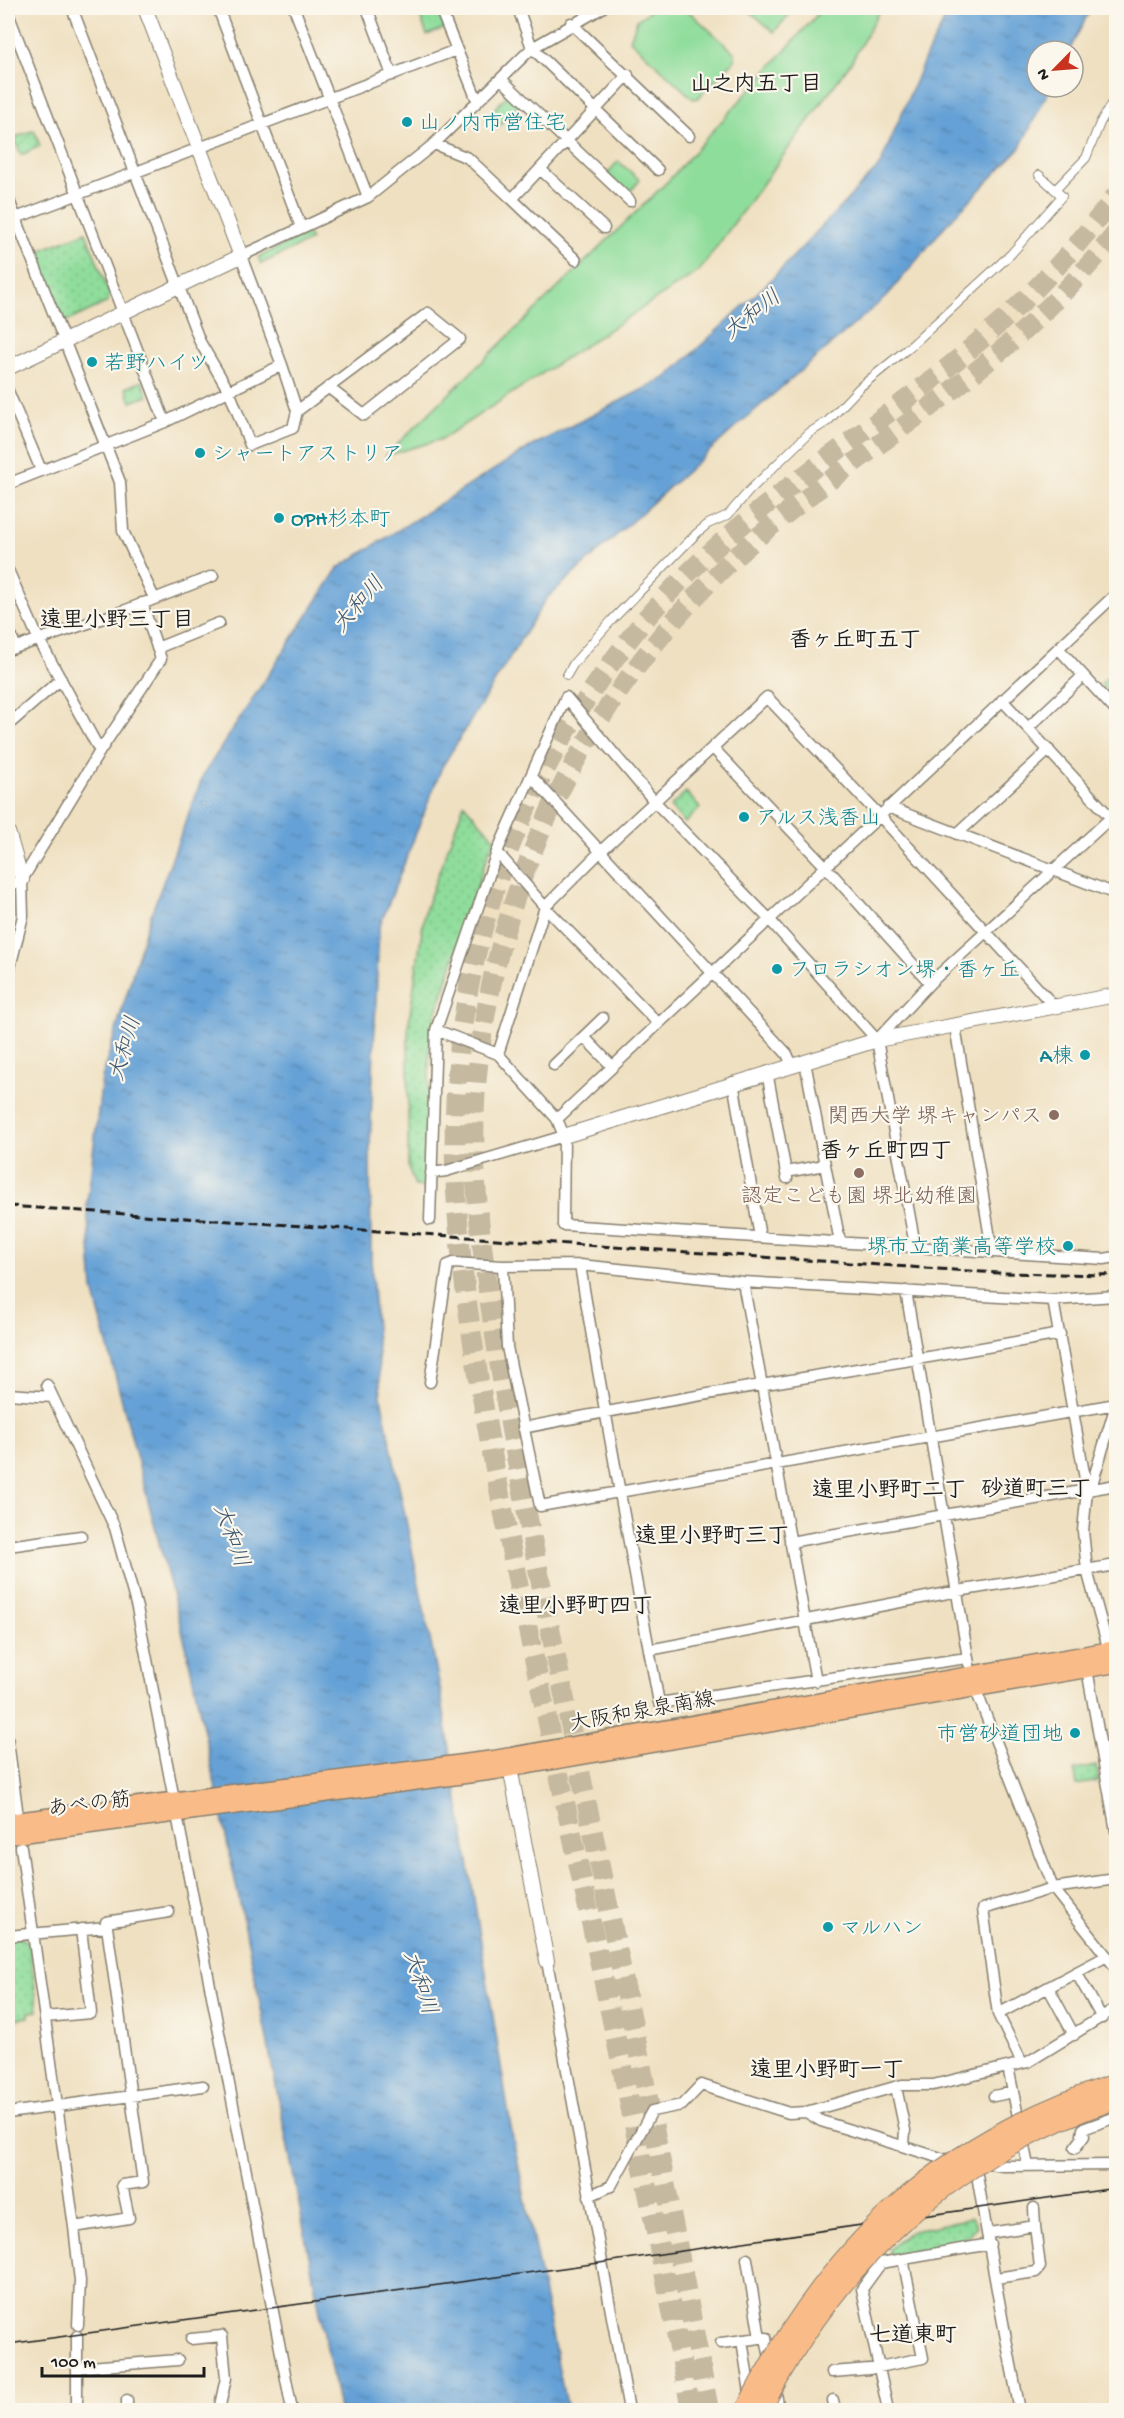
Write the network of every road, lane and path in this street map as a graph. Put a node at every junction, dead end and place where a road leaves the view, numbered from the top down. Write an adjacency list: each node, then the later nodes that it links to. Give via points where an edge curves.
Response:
1 (72, 8): 27 (street)
2 (145, 8): 24 (street)
3 (218, 8): 20 (street)
4 (294, 8): 17 (street)
5 (367, 8): 13 (street)
6 (440, 8): 12 (street)
7 (518, 8): 11 (street)
8 (598, 9): 10 (street)
9 (8, 13): 30 (street)
10 (571, 23): 11 (street); 14 (street)
11 (532, 48): 15 (street); 19 (street)
12 (456, 50): 13 (street); 18 (street)
13 (392, 75): 17 (street)
14 (628, 75): 19 (street); 21 (street)
15 (501, 79): 18 (street); 22 (street)
16 (1116, 96): 29 (street, via 1086,158)
17 (329, 99): 20 (street); 31 (street)
18 (477, 100): 23 (street)
19 (595, 110): 22 (street); 26 (street)
20 (262, 125): 24 (street); 36 (street)
21 (689, 136)
22 (564, 141): 25 (street); 34 (street)
23 (434, 144): 31 (street); 33 (street, via 468,158)
24 (199, 148): 27 (street); 38 (street)
25 (540, 169): 33 (street); 37 (street)
26 (658, 170)
27 (136, 173): 30 (street); 40 (street)
28 (1038, 175): 29 (street)
29 (1055, 190): 64 (street, via 1062,196 1011,254 860,387 828,421 809,433 728,515 697,533 612,620)
30 (76, 194): 35 (street); 41 (street)
31 (368, 196): 36 (street)
32 (8, 198): 35 (street)
33 (512, 199): 39 (street)
34 (630, 201)
35 (11, 220): 42 (street)
36 (301, 227): 38 (street)
37 (604, 228)
38 (242, 256): 40 (street); 43 (street)
39 (576, 260)
40 (179, 287): 41 (street); 47 (street, via 200,342)
41 (122, 314): 42 (street); 49 (street)
42 (63, 341): 44 (street); 50 (street)
43 (282, 365): 47 (street); 48 (street)
44 (8, 368)
45 (329, 388): 45 (street, via 428,313 460,339 364,415); 48 (street)
46 (8, 391): 51 (street)
47 (230, 393): 48 (street, via 250,445 293,428); 49 (street)
48 (297, 411)
49 (165, 422): 50 (street)
50 (104, 446): 51 (street); 55 (street, via 120,482 123,531)
51 (41, 470): 52 (street)
52 (8, 484)
53 (8, 570): 60 (street)
54 (213, 576): 55 (street)
55 (154, 598): 57 (street)
56 (1115, 598): 63 (street)
57 (142, 603): 60 (street); 62 (street)
58 (219, 623): 62 (street)
59 (8, 629): 61 (street)
60 (38, 638): 61 (street); 66 (street)
61 (12, 648)
62 (157, 648): 73 (street, via 161,659)
63 (1058, 648): 65 (street); 67 (street)
64 (567, 675)
65 (1083, 676): 68 (street); 70 (street)
66 (61, 679): 69 (street); 73 (street)
67 (1002, 700): 70 (street); 76 (street)
68 (1116, 711)
69 (8, 725)
70 (1028, 728): 72 (street)
71 (713, 748): 75 (street); 77 (street, via 767,697); 83 (street)
72 (1049, 750): 78 (street); 80 (street)
73 (99, 751): 85 (street)
74 (531, 776): 75 (street, via 566,697); 81 (street); 82 (street)
75 (655, 802): 81 (street); 89 (street)
76 (888, 807): 77 (street); 80 (street)
77 (879, 815): 83 (street); 90 (street)
78 (1114, 815): 84 (street)
79 (8, 832): 85 (street)
80 (957, 834): 84 (street)
81 (601, 851): 88 (street); 91 (street)
82 (497, 852): 88 (street); 99 (street)
83 (825, 866): 89 (street); 93 (street)
84 (1055, 871): 87 (street); 90 (street)
85 (22, 880): 86 (street); 92 (street, via 23,916)
86 (8, 886)
87 (1116, 894)
88 (545, 907): 97 (street); 102 (street)
89 (768, 918): 91 (street); 101 (street)
90 (986, 933): 93 (street); 95 (street)
91 (713, 973): 97 (street); 103 (street)
92 (8, 975)
93 (930, 983): 101 (street)
94 (1116, 995): 95 (street)
95 (1053, 1005): 98 (street)
96 (603, 1018): 100 (street)
97 (657, 1022): 105 (street)
98 (955, 1026): 101 (street); 116 (street)
99 (436, 1030): 102 (street); 111 (street)
100 (584, 1037): 104 (street); 105 (street)
101 (877, 1040): 103 (street); 115 (street)
102 (498, 1054): 108 (street)
103 (798, 1063): 106 (street); 110 (street)
104 (554, 1065)
105 (612, 1066): 108 (street)
106 (767, 1072): 107 (street); 110 (street, via 786,1175)
107 (734, 1082): 109 (street); 113 (street)
108 (557, 1119): 109 (street)
109 (564, 1136): 111 (street, via 446,1172); 113 (street, via 562,1225)
110 (825, 1165): 114 (street)
111 (431, 1173): 112 (street)
112 (430, 1220)
113 (760, 1237): 114 (street)
114 (840, 1242): 115 (street)
115 (915, 1245): 116 (street)
116 (992, 1250): 117 (street)
117 (1116, 1257)
118 (580, 1265): 119 (street); 120 (street); 132 (street)
119 (503, 1266): 126 (street, via 448,1265); 134 (street, via 507,1347)
120 (743, 1282): 121 (street); 128 (street)
121 (906, 1292): 123 (street); 125 (street)
122 (1116, 1296): 123 (street)
123 (1053, 1300): 124 (street)
124 (1059, 1335): 125 (street); 133 (street)
125 (918, 1361): 128 (street); 135 (street)
126 (430, 1382)
127 (47, 1385): 130 (street)
128 (762, 1386): 132 (street); 136 (street)
129 (8, 1394): 130 (street)
130 (52, 1397): 158 (street, via 104,1501 118,1538)
131 (1116, 1405): 133 (street); 138 (street)
132 (604, 1412): 134 (street); 139 (street)
133 (1071, 1413): 135 (street); 138 (street)
134 (523, 1428): 139 (street, via 540,1506)
135 (932, 1437): 136 (street); 140 (street)
136 (776, 1465): 139 (street); 142 (street)
137 (1116, 1485): 138 (street)
138 (1087, 1490): 140 (street); 145 (street, via 1083,1531)
139 (619, 1493): 148 (street)
140 (943, 1516): 142 (street); 146 (street)
141 (81, 1536): 143 (street)
142 (790, 1542): 147 (street)
143 (8, 1546)
144 (1116, 1565): 145 (street)
145 (1087, 1570): 146 (street); 149 (street)
146 (958, 1591): 147 (street); 150 (street)
147 (804, 1618): 148 (street); 152 (street)
148 (649, 1650): 152 (street, via 659,1703)
149 (1114, 1655): 151 (main road, 大阪和泉泉南線); 153 (main road, 大阪和泉泉南線)
150 (967, 1658): 152 (street); 153 (street)
151 (1087, 1669): 153 (main road, 大阪和泉泉南線); 156 (street)
152 (816, 1681)
153 (974, 1682): 157 (main road, 大阪和泉泉南線); 164 (street)
154 (8, 1741): 159 (street)
155 (1116, 1747): 156 (street)
156 (1102, 1749): 160 (street)
157 (504, 1767): 158 (main road, 大阪和泉泉南線); 171 (street)
158 (182, 1806): 159 (main road, あべの筋); 161 (main road, あべの筋); 216 (street)
159 (12, 1816)
160 (1116, 1831)
161 (8, 1836)
162 (21, 1847): 168 (street)
163 (1116, 1879): 164 (street)
164 (1053, 1888): 170 (street); 176 (street, via 983,1909)
165 (169, 1912): 166 (street, via 106,1922)
166 (107, 1927): 167 (street); 186 (street)
167 (81, 1929): 168 (street); 177 (street, via 91,2013)
168 (33, 1933): 169 (street); 177 (street)
169 (8, 1936)
170 (1107, 1956): 172 (street); 173 (street)
171 (547, 1961): 198 (street)
172 (1116, 1968)
173 (1076, 1972): 174 (street); 178 (street)
174 (1048, 1987): 176 (street); 179 (street)
175 (1116, 2008): 178 (street)
176 (998, 2014): 180 (street)
177 (45, 2017): 189 (street)
178 (1101, 2018): 179 (street)
179 (1074, 2035): 180 (street)
180 (1022, 2063): 181 (street)
181 (1008, 2067): 184 (street, via 933,2085); 185 (street)
182 (1116, 2084): 218 (highway, bridge, via 1015,2124 973,2148 883,2217 834,2269 789,2331)
183 (203, 2086): 186 (street)
184 (896, 2087): 190 (street); 193 (street, via 905,2130)
185 (1013, 2092): 187 (street); 197 (street)
186 (131, 2096): 189 (street); 201 (street, via 143,2182 122,2184 129,2218)
187 (994, 2096)
188 (1116, 2100): 220 (highway, bridge, via 1022,2137 925,2200 838,2288 801,2339)
189 (56, 2107): 191 (street); 201 (street)
190 (806, 2112): 193 (street, via 822,2121); 198 (street, via 789,2113 701,2085 682,2105 648,2112 611,2186)
191 (8, 2113)
192 (1116, 2117): 194 (street, via 1083,2129 1084,2136)
193 (904, 2146): 195 (street, via 944,2159)
194 (1075, 2148)
195 (975, 2162): 197 (street); 202 (street)
196 (1116, 2165): 197 (street)
197 (1028, 2166)
198 (589, 2196): 217 (street)
199 (1034, 2208): 200 (street)
200 (1035, 2226): 202 (street); 205 (street, via 1040,2267 1036,2272)
201 (74, 2227): 212 (street, via 80,2281)
202 (990, 2238): 204 (street); 205 (street)
203 (747, 2259): 206 (street)
204 (903, 2259): 211 (street, via 880,2263 862,2289); 211 (street, via 923,2358)
205 (996, 2278): 223 (street)
206 (760, 2338): 208 (street); 221 (street, via 766,2338 768,2344)
207 (191, 2339): 215 (street, via 222,2336 226,2378)
208 (742, 2340): 209 (street); 219 (street)
209 (721, 2343)
210 (178, 2360): 212 (street)
211 (879, 2367): 213 (street); 222 (street)
212 (77, 2368): 214 (street)
213 (832, 2372)
214 (77, 2410)
215 (219, 2410)
216 (292, 2410)
217 (629, 2410)
218 (746, 2410)
219 (752, 2410)
220 (762, 2410)
221 (779, 2410)
222 (888, 2410)
223 (1020, 2410)

